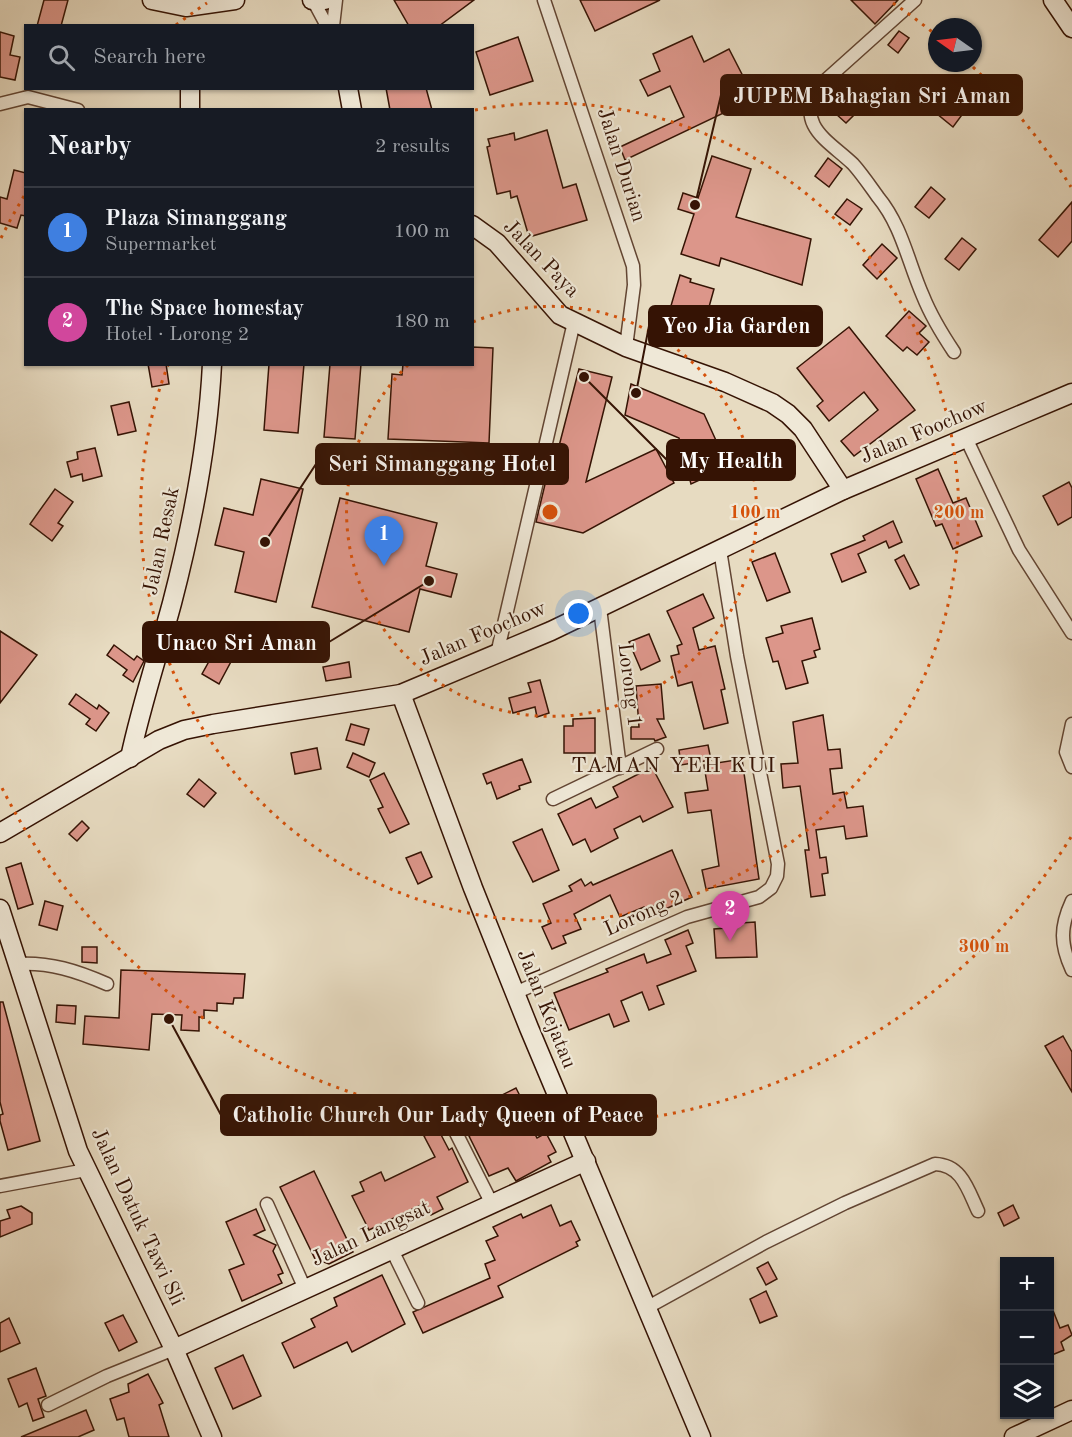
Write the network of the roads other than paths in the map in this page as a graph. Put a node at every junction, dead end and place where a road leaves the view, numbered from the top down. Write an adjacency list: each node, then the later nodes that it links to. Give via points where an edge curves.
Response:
1 (152, 0): 9 (street)
2 (234, 0): 9 (street)
3 (313, 0): 4 (street); 10 (street)
4 (325, 0)
5 (336, 0): 11 (street)
6 (544, 0): 21 (street, Jalan Durian, via 633,267)
7 (915, 0): 22 (street, via 818,87 810,113 816,130 854,165 885,205 897,226 922,295)
8 (1053, 0): 12 (street)
9 (196, 16)
10 (326, 24)
11 (333, 24)
12 (1072, 28)
13 (190, 90): 17 (street)
14 (348, 90): 18 (street)
15 (0, 105): 16 (street, via 28,98)
16 (70, 108)
17 (190, 108)
18 (352, 108)
19 (474, 226): 20 (street, Jalan Paya, via 497,243 560,315)
20 (574, 322): 21 (street, Jalan Paya); 30 (street)
21 (626, 347): 26 (street, Jalan Paya, via 772,403 802,429)
22 (954, 352)
23 (212, 366): 34 (street, Jalan Resak, via 207,438 172,602)
24 (1072, 393): 25 (street, Jalan Foochow)
25 (966, 438): 26 (street, Jalan Foochow); 29 (street, via 1019,550)
26 (843, 490): 27 (street, Jalan Foochow)
27 (720, 550): 28 (street, Jalan Foochow); 44 (street, Lorong 2, via 778,864 777,876 771,888 759,897 704,910)
28 (600, 608): 30 (street, Jalan Foochow); 36 (street, Lorong 1)
29 (1072, 633)
30 (497, 654): 31 (street, Jalan Foochow)
31 (401, 694): 34 (street, Jalan Foochow, via 184,730); 44 (street, Jalan Kejatau)
32 (1072, 724): 35 (street, via 1066,752)
33 (657, 749): 36 (street)
34 (130, 758): 38 (street, Jalan Foochow)
35 (1072, 767)
36 (620, 768): 37 (street)
37 (553, 799)
38 (0, 833)
39 (1072, 901): 42 (street, via 1061,931)
40 (0, 909): 41 (street, Jalan Datuk Tawi Sli)
41 (17, 964): 43 (street, via 60,967); 47 (street, Jalan Datuk Tawi Sli)
42 (1072, 970)
43 (107, 984)
44 (515, 993): 46 (street, Jalan Kejatau)
45 (448, 1117): 50 (street)
46 (586, 1161): 50 (street, Jalan Langsat); 55 (street, Jalan Kejatau)
47 (86, 1170): 48 (street); 56 (street, Jalan Datuk Tawi Sli)
48 (0, 1186)
49 (267, 1204): 53 (street)
50 (492, 1204): 52 (street, Jalan Langsat)
51 (978, 1211): 55 (street, via 962,1177 951,1167 935,1164 845,1203)
52 (392, 1250): 53 (street, Jalan Langsat); 54 (street)
53 (305, 1289): 56 (street, Jalan Langsat)
54 (418, 1303)
55 (648, 1307): 60 (street, Jalan Kejatau)
56 (174, 1349): 57 (street, via 107,1376); 59 (street, Jalan Datuk Tawi Sli)
57 (48, 1406)
58 (1072, 1410): 61 (street)
59 (212, 1437)
60 (701, 1437)
61 (1014, 1437)

